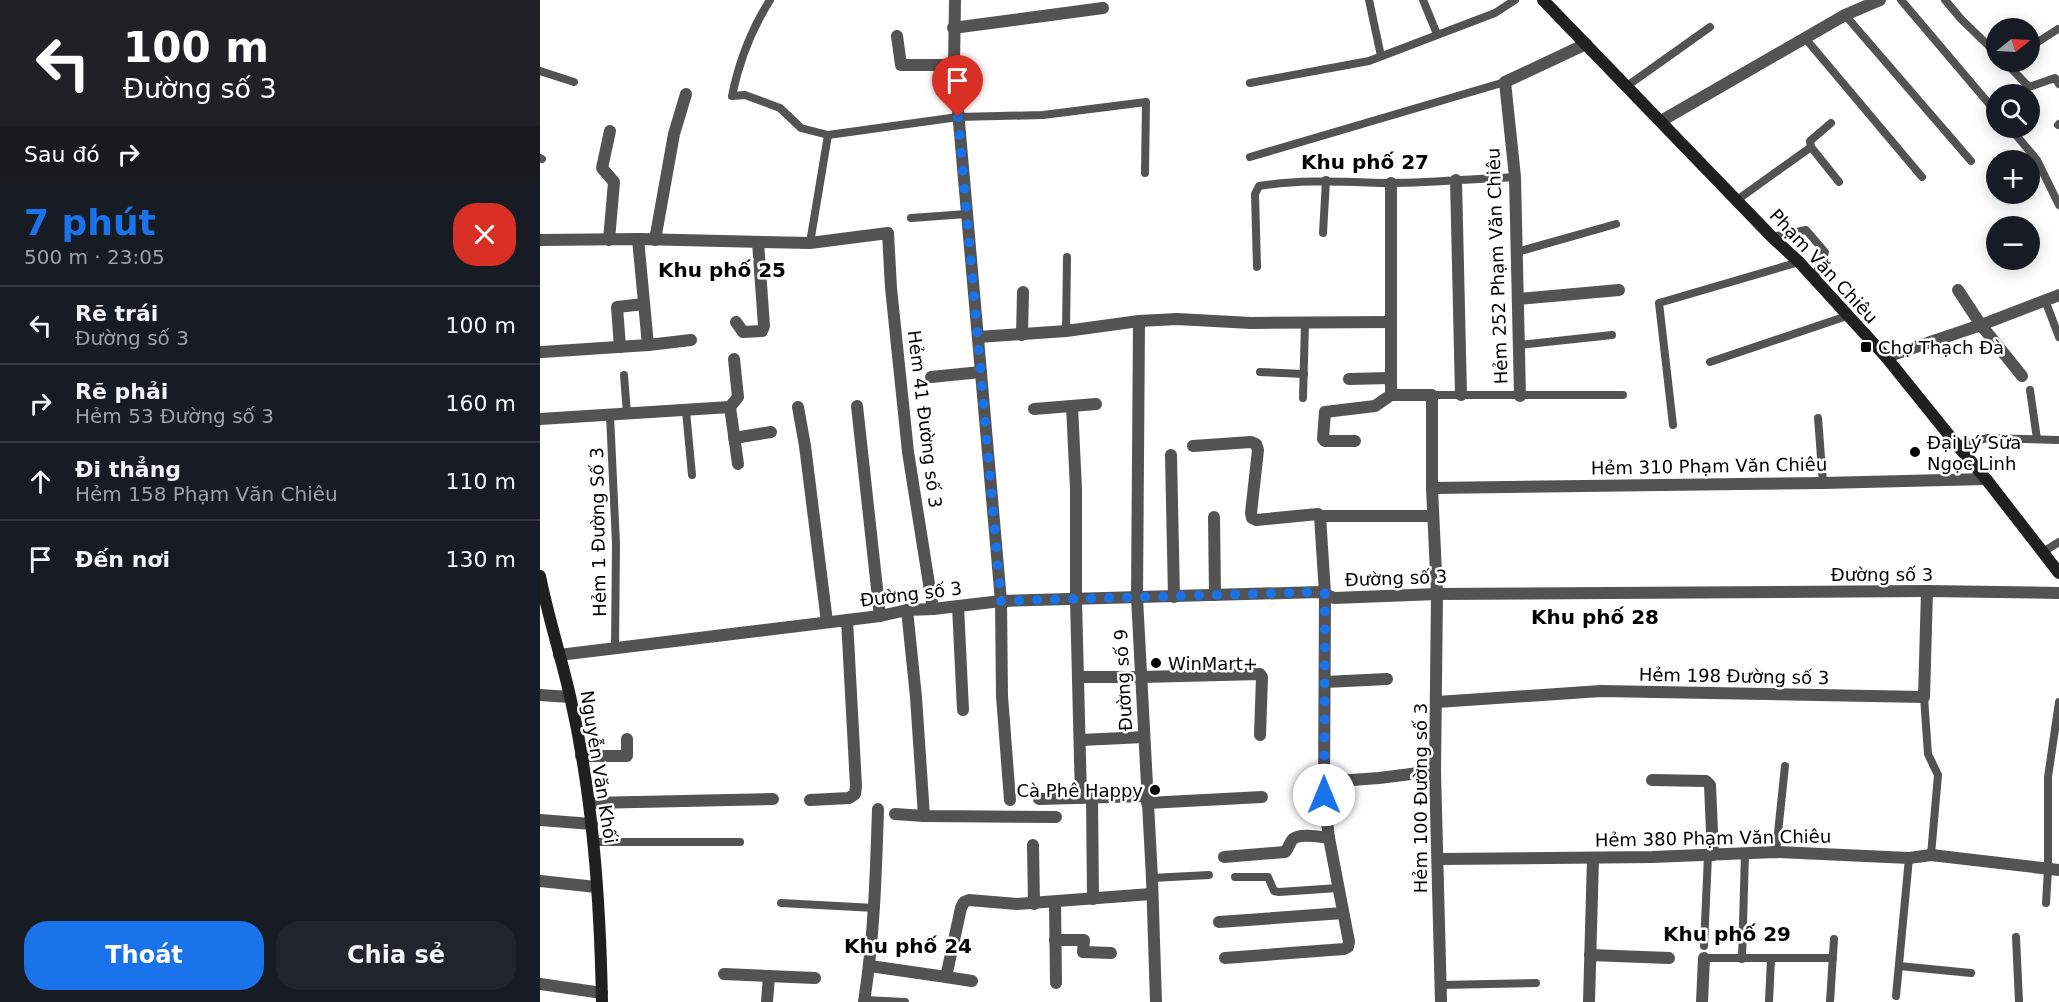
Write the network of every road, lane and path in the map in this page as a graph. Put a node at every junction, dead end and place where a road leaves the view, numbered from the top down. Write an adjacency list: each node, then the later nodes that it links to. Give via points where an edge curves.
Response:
1 (770, 0): 36 (lane, via 738,66 732,96 745,95 780,108 801,128)
2 (1369, 0): 21 (lane)
3 (1423, 0): 15 (lane)
4 (1515, 0): 15 (lane, via 1495,13)
5 (1543, 0): 20 (main road, Phạm Văn Chiêu)
6 (1880, 0): 11 (street)
7 (1901, 0): 31 (lane)
8 (1945, 0): 19 (lane)
9 (952, 1): 13 (street)
10 (1102, 8): 13 (street)
11 (1845, 15): 17 (street); 40 (lane)
12 (1710, 27): 29 (lane)
13 (953, 28): 22 (street)
14 (2058, 29): 18 (lane)
15 (1437, 34): 21 (lane)
16 (897, 36): 22 (street, via 901,65)
17 (1805, 38): 33 (street); 43 (lane)
18 (2040, 41)
19 (1986, 43)
20 (1586, 44): 26 (street); 29 (main road, Phạm Văn Chiêu)
21 (1382, 56): 27 (lane)
22 (954, 65): 32 (street)
23 (540, 71): 25 (lane)
24 (2015, 72): 28 (lane, via 2029,87 2055,78)
25 (574, 82)
26 (1504, 82): 39 (lane); 42 (street, Hẻm 252 Phạm Văn Chiêu)
27 (1250, 83)
28 (2059, 84)
29 (1627, 86): 33 (main road, Phạm Văn Chiêu)
30 (686, 94): 58 (street)
31 (1986, 100)
32 (958, 117): 36 (lane); 41 (lane, via 1043,115 1146,102); 50 (street)
33 (1661, 122): 48 (main road, Phạm Văn Chiêu)
34 (1832, 123): 38 (lane, via 1810,141)
35 (610, 131): 56 (street, via 602,168 614,182)
36 (828, 135): 60 (lane)
37 (2018, 138): 49 (lane, via 2037,160)
38 (1811, 147): 46 (lane); 48 (lane)
39 (1250, 157)
40 (1971, 161)
41 (1145, 173)
42 (1515, 177): 45 (lane); 61 (street, Hẻm 252 Phạm Văn Chiêu)
43 (1922, 177)
44 (1326, 180): 47 (lane); 53 (lane); 64 (lane, via 1259,186 1255,194)
45 (1456, 180): 47 (lane); 103 (street)
46 (1839, 182)
47 (1391, 183): 77 (street)
48 (1737, 200): 54 (main road, Phạm Văn Chiêu)
49 (2059, 205)
50 (967, 214): 51 (lane); 82 (street)
51 (911, 218)
52 (1616, 225): 61 (lane)
53 (1323, 233)
54 (1772, 237): 63 (main road, Phạm Văn Chiêu); 65 (lane, via 1806,230 1825,252)
55 (540, 240): 56 (street)
56 (609, 240): 57 (street)
57 (638, 240): 58 (street); 72 (street)
58 (655, 240): 59 (street)
59 (758, 242): 60 (street); 75 (street, via 764,326 762,331 743,332)
60 (810, 243): 149 (street, Hẻm 41 Đường số 3, via 888,233 908,452)
61 (1517, 252): 70 (street, Hẻm 252 Phạm Văn Chiêu)
62 (1067, 257): 79 (lane)
63 (1799, 262): 65 (main road, Phạm Văn Chiêu); 118 (lane, via 1659,303)
64 (1257, 267)
65 (1814, 279): 73 (main road, Phạm Văn Chiêu)
66 (1619, 290): 70 (street)
67 (1958, 290): 78 (street)
68 (1023, 292): 80 (street)
69 (2059, 295): 71 (street)
70 (1518, 299): 86 (street, Hẻm 252 Phạm Văn Chiêu)
71 (2045, 300): 78 (street); 83 (lane)
72 (644, 304): 85 (street); 87 (street, via 617,307)
73 (1847, 316): 89 (main road, Phạm Văn Chiêu); 91 (lane)
74 (1139, 321): 76 (street); 79 (street); 145 (street, Đường số 9)
75 (736, 322)
76 (1305, 322): 77 (street); 94 (lane)
77 (1390, 322): 98 (street)
78 (1981, 325): 89 (street); 96 (street)
79 (1066, 331): 80 (street)
80 (1022, 335): 82 (street)
81 (1612, 335): 86 (lane)
82 (978, 337): 92 (street)
83 (2059, 337)
84 (691, 340): 85 (street)
85 (648, 345): 87 (street)
86 (1520, 345): 105 (street, Hẻm 252 Phạm Văn Chiêu)
87 (620, 347): 88 (street)
88 (542, 352)
89 (1886, 357): 124 (main road, Phạm Văn Chiêu)
90 (734, 359): 110 (street, via 738,397)
91 (1710, 362)
92 (981, 372): 97 (street); 147 (street)
93 (1260, 372): 94 (lane)
94 (1304, 374): 106 (lane)
95 (624, 375): 114 (lane)
96 (2022, 376)
97 (932, 377)
98 (1390, 378): 99 (street); 101 (street)
99 (1349, 380)
100 (2030, 390): 121 (lane)
101 (1391, 395): 102 (street); 123 (street, via 1375,406 1324,412 1323,440)
102 (1432, 395): 103 (lane, Hẻm 252 Phạm Văn Chiêu); 131 (street)
103 (1461, 395): 105 (lane, Hẻm 252 Phạm Văn Chiêu)
104 (1623, 395): 105 (lane)
105 (1520, 396)
106 (1303, 398)
107 (1096, 404): 109 (street)
108 (857, 406): 151 (street)
109 (1072, 406): 112 (street); 146 (street)
110 (730, 407): 113 (street); 120 (street)
111 (798, 407): 153 (street)
112 (1034, 409)
113 (686, 411): 114 (street); 128 (lane)
114 (627, 414): 115 (street)
115 (610, 415): 116 (street); 154 (lane, Hẻm 1 Đường Số 3, via 616,544)
116 (540, 418)
117 (1818, 418): 130 (lane)
118 (1673, 425)
119 (771, 432): 120 (street)
120 (734, 438): 127 (street)
121 (2037, 439): 122 (lane); 124 (lane, via 1988,438)
122 (2059, 440)
123 (1355, 441)
124 (1957, 445): 129 (main road, Phạm Văn Chiêu)
125 (1193, 446): 132 (street, via 1256,444 1252,518)
126 (1172, 455): 144 (street)
127 (738, 464)
128 (692, 475)
129 (1986, 479): 130 (street, Hẻm 310 Phạm Văn Chiêu); 136 (main road, Phạm Văn Chiêu)
130 (1823, 483): 131 (street, Hẻm 310 Phạm Văn Chiêu)
131 (1432, 488): 133 (street)
132 (1320, 516): 133 (street); 141 (street)
133 (1433, 516): 142 (street)
134 (1215, 517): 143 (street)
135 (2059, 542): 136 (lane)
136 (2043, 552): 137 (main road, Phạm Văn Chiêu)
137 (2059, 573)
138 (540, 576): 155 (main road, Nguyễn Văn Khối)
139 (1927, 591): 140 (street, Đường số 3); 142 (street, Đường số 3); 162 (street)
140 (2059, 593)
141 (1325, 594): 142 (street, Đường số 3, via 1334,598); 143 (street, Đường số 3); 159 (street)
142 (1437, 594): 163 (street, Hẻm 100 Đường số 3)
143 (1215, 596): 144 (street, Đường số 3)
144 (1174, 597): 145 (street, Đường số 3)
145 (1137, 598): 146 (street, Đường số 3); 157 (street, Đường số 9)
146 (1076, 600): 147 (street, Đường số 3); 156 (street)
147 (1001, 601): 148 (street, Đường số 3); 181 (street, via 1002,696)
148 (958, 606): 149 (street, Đường số 3); 165 (street)
149 (933, 609): 150 (street, Đường số 3)
150 (907, 610): 151 (street, Đường số 3); 185 (street)
151 (880, 616): 152 (street, Đường số 3)
152 (847, 620): 153 (street, Đường số 3); 180 (street, via 855,794 849,798)
153 (827, 622): 154 (street, Đường số 3)
154 (615, 648): 155 (street, Đường số 3)
155 (559, 655): 161 (main road, Nguyễn Văn Khối)
156 (1078, 676): 157 (street); 169 (street)
157 (1141, 677): 166 (street, via 1260,674); 167 (street, Đường số 9)
158 (1387, 679): 159 (street)
159 (1325, 682): 174 (street)
160 (540, 695): 161 (street)
161 (570, 697): 170 (main road, Nguyễn Văn Khối)
162 (1923, 697): 163 (street, Hẻm 198 Đường số 3, via 1601,691); 196 (lane, via 1928,753 1938,775)
163 (1437, 702): 172 (street, Hẻm 100 Đường số 3)
164 (2059, 702): 201 (lane, via 2048,777)
165 (963, 710)
166 (1260, 735)
167 (1144, 737): 169 (street); 179 (street, Đường số 9)
168 (627, 739): 170 (street, via 627,756)
169 (1080, 740): 176 (street)
170 (581, 756): 182 (main road, Nguyễn Văn Khối)
171 (1785, 766): 193 (lane)
172 (1436, 771): 174 (street); 200 (street, Hẻm 100 Đường số 3)
173 (1652, 780): 195 (street, via 1706,781 1710,785)
174 (1324, 782): 189 (street)
175 (1262, 797): 179 (street)
176 (1087, 798): 178 (street); 179 (street); 209 (street)
177 (773, 799): 182 (street)
178 (1039, 799)
179 (1147, 799): 204 (street, Đường số 9)
180 (810, 800)
181 (1010, 800)
182 (590, 803): 188 (main road, Nguyễn Văn Khối)
183 (878, 809): 214 (street)
184 (895, 814): 185 (street)
185 (924, 816): 186 (street)
186 (1056, 817)
187 (540, 819): 188 (street)
188 (592, 824): 190 (main road, Nguyễn Văn Khối)
189 (1329, 838): 197 (street, via 1298,837 1285,852); 207 (street)
190 (594, 842): 191 (lane); 206 (main road, Nguyễn Văn Khối)
191 (740, 842)
192 (1033, 845): 212 (street)
193 (1776, 852): 194 (street, Hẻm 380 Phạm Văn Chiêu); 199 (street, Hẻm 380 Phạm Văn Chiêu)
194 (1745, 853): 195 (street, Hẻm 380 Phạm Văn Chiêu); 226 (lane)
195 (1710, 855): 198 (street, Hẻm 380 Phạm Văn Chiêu); 221 (lane)
196 (1931, 855): 199 (street, Hẻm 380 Phạm Văn Chiêu); 201 (street, Hẻm 380 Phạm Văn Chiêu)
197 (1224, 857)
198 (1593, 858): 200 (street, Hẻm 380 Phạm Văn Chiêu); 222 (street)
199 (1909, 858): 229 (lane)
200 (1438, 859): 239 (street, Hẻm 100 Đường số 3)
201 (2054, 869): 213 (lane)
202 (1209, 875): 204 (lane)
203 (1235, 877): 207 (lane, via 1268,878 1274,891 1279,892)
204 (1152, 878): 208 (street, Đường số 9)
205 (540, 881): 206 (street)
206 (596, 887): 241 (main road, Nguyễn Văn Khối)
207 (1338, 888): 215 (street)
208 (1151, 894): 209 (street); 245 (street, Đường số 9)
209 (1093, 899): 210 (street)
210 (1055, 902): 212 (street); 219 (street)
211 (782, 903): 214 (lane)
212 (1035, 903): 233 (street, via 964,902)
213 (2046, 903)
214 (874, 908): 228 (street)
215 (1343, 913): 216 (street); 223 (street, via 1349,942 1344,949)
216 (1219, 922)
217 (2016, 937): 251 (lane)
218 (1834, 939): 225 (lane)
219 (1055, 940): 220 (street, via 1084,940 1083,952); 236 (street)
220 (1111, 952)
221 (1704, 952): 226 (lane); 248 (street)
222 (1590, 955): 224 (street); 247 (street)
223 (1226, 958)
224 (1669, 958)
225 (1833, 958): 227 (lane); 250 (lane)
226 (1742, 959): 227 (lane)
227 (1770, 959): 249 (lane)
228 (870, 966): 233 (street); 242 (street)
229 (1899, 966): 230 (lane); 240 (lane)
230 (1971, 973)
231 (724, 974): 232 (street)
232 (769, 976): 234 (street); 243 (street)
233 (946, 977): 235 (street)
234 (815, 978)
235 (972, 981)
236 (1056, 983)
237 (1536, 983): 239 (lane)
238 (540, 984): 241 (street)
239 (1440, 985): 246 (street, Hẻm 100 Đường số 3)
240 (1896, 996)
241 (602, 997)
242 (864, 1001): 244 (lane)
243 (767, 1002)
244 (905, 1002)
245 (1156, 1002)
246 (1441, 1002)
247 (1589, 1002)
248 (1702, 1002)
249 (1769, 1002)
250 (1830, 1002)
251 (2019, 1002)

